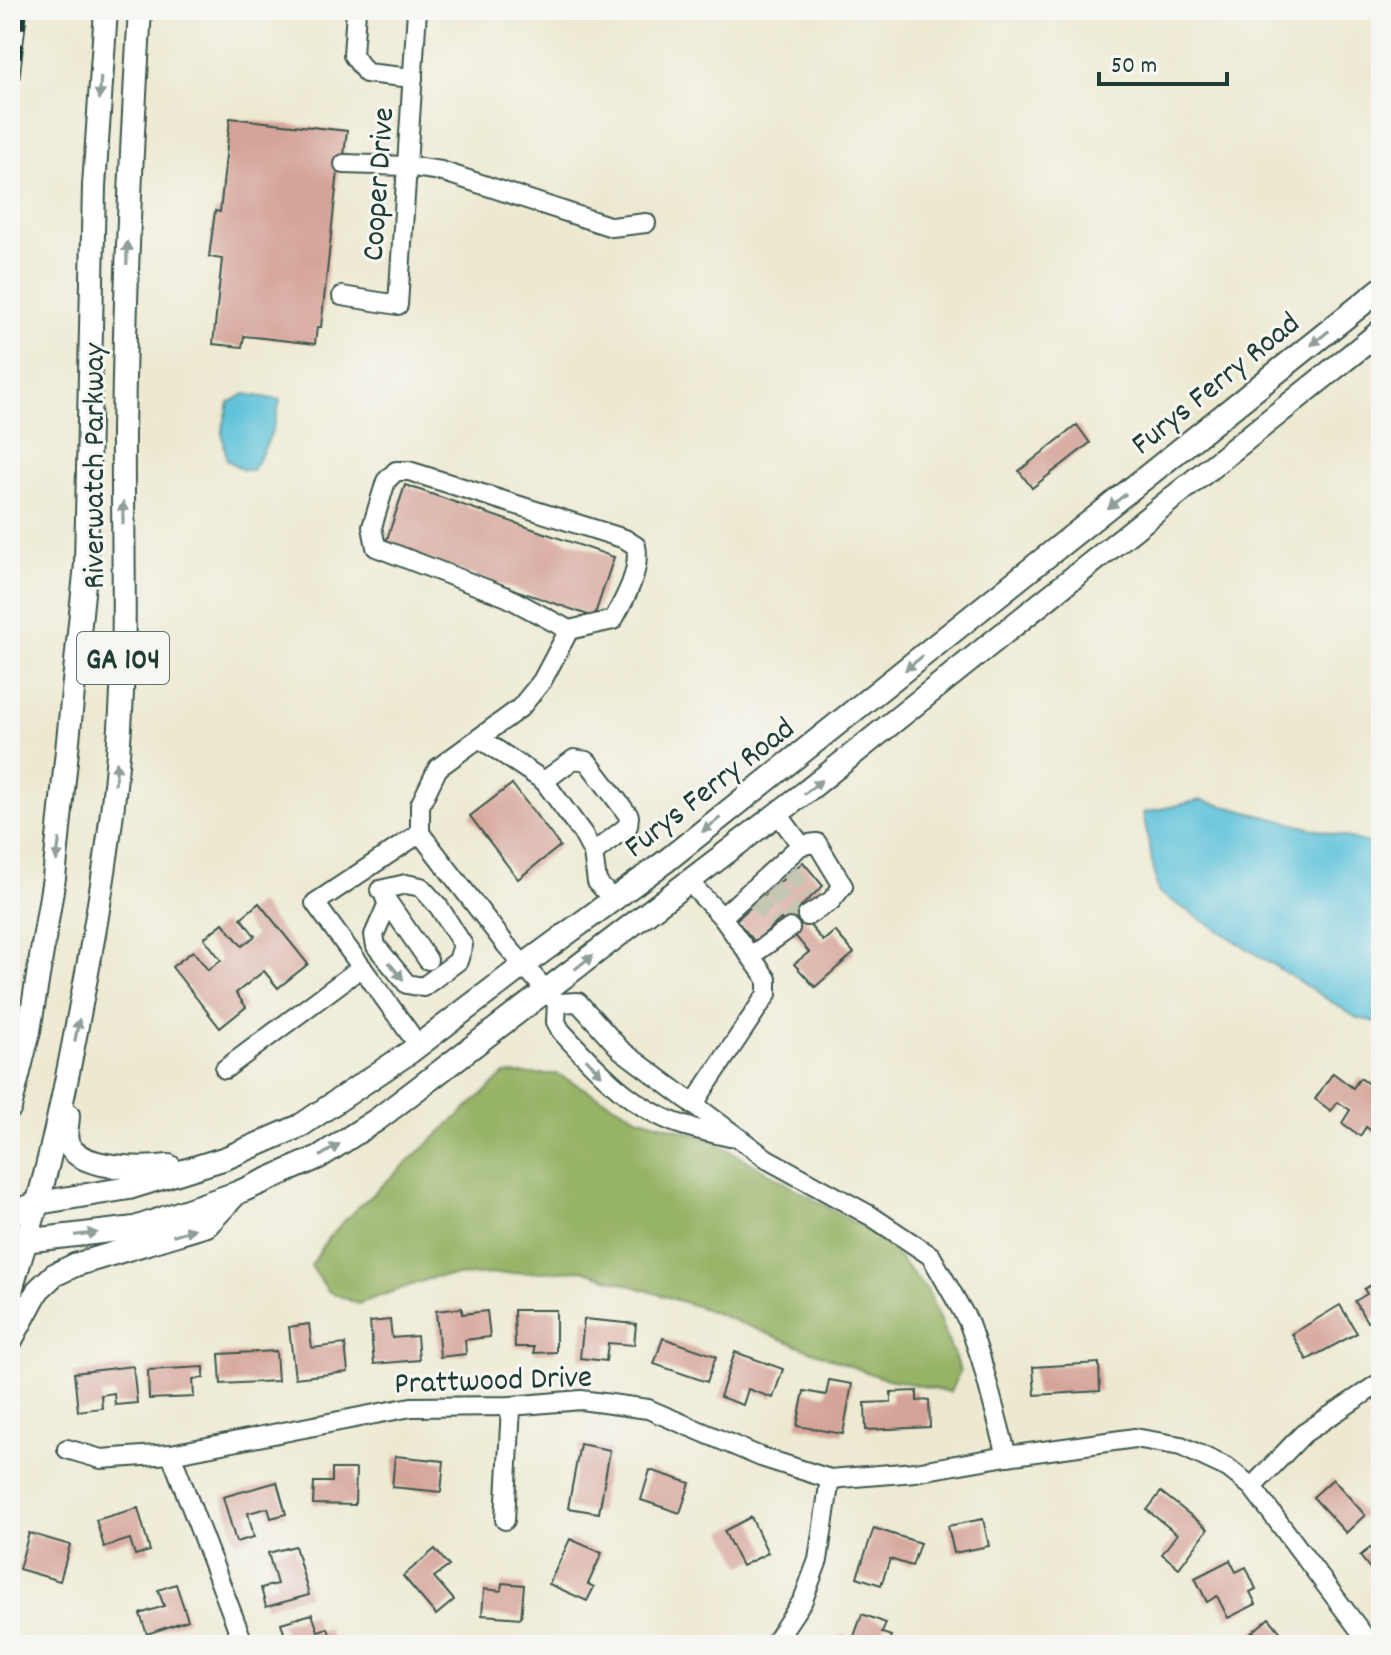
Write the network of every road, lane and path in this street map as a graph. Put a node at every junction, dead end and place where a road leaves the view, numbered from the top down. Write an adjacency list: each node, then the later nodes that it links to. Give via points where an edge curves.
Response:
1 (106, 10): 35 (main road, Riverwatch Parkway / GA 104, one-way to 35, via 94,186 86,564 54,878 29,1031)
2 (140, 10): 33 (main road, Riverwatch Parkway / GA 104, one-way to 2, via 102,886 120,728 128,184)
3 (356, 10): 5 (street, via 353,55 366,73)
4 (417, 10): 5 (street, Cooper Drive)
5 (413, 78): 7 (street, Cooper Drive)
6 (344, 164): 7 (street)
7 (407, 166): 8 (street, via 441,171 612,227); 10 (street, Cooper Drive, via 398,305)
8 (646, 223)
9 (1381, 289): 22 (main road, Furys Ferry Road, one-way to 22)
10 (342, 296)
11 (1381, 331): 15 (main road, Furys Ferry Road, one-way to 11)
12 (569, 630): 12 (street, via 507,597 376,547 372,527 386,481 396,471 409,471 636,546 625,601 613,620); 13 (street, via 542,681 520,708)
13 (479, 738): 14 (street); 16 (street, via 438,768 420,805)
14 (544, 781): 18 (street); 18 (street, via 574,759 587,761 629,816 628,826)
15 (778, 814): 17 (street); 20 (main road, Furys Ferry Road)
16 (420, 833): 19 (street); 28 (street)
17 (801, 845): 23 (street, via 817,843 843,886 831,901); 24 (street, via 786,867)
18 (593, 853): 22 (street, via 597,882)
19 (364, 870): 21 (street); 29 (street, via 315,903)
20 (689, 882): 24 (street); 30 (main road, Furys Ferry Road, one-way to 20)
21 (384, 897): 21 (street, one-way to 21, via 376,946 407,984 423,987 458,961 463,945 421,887 406,884); 27 (street)
22 (613, 900): 28 (main road, Furys Ferry Road)
23 (811, 907)
24 (722, 917): 26 (street)
25 (783, 927): 26 (street)
26 (752, 955): 34 (street, via 767,979 767,994)
27 (428, 960)
28 (524, 965): 30 (street); 31 (main road, Furys Ferry Road)
29 (362, 967): 31 (street); 32 (street)
30 (552, 998): 34 (street, via 578,1002 621,1050); 36 (street, one-way to 36, via 561,1031 606,1079 679,1125); 38 (main road, Furys Ferry Road, one-way to 30, via 319,1157)
31 (419, 1046): 37 (main road, Furys Ferry Road, via 300,1126)
32 (225, 1069)
33 (67, 1080): 37 (main road, via 67,1141 76,1155 143,1170); 39 (main road, Riverwatch Parkway / GA 104)
34 (693, 1105): 36 (street)
35 (10, 1108)
36 (740, 1140): 48 (street, via 931,1256 968,1321)
37 (226, 1158): 39 (main road, Furys Ferry Road, via 129,1188)
38 (237, 1193): 41 (main road, Furys Ferry Road, one-way to 38, via 135,1228); 43 (main road, one-way to 38, via 38,1290 54,1275 207,1225)
39 (38, 1203): 40 (main road, Furys Ferry Road); 41 (main road, Riverwatch Parkway / GA 104)
40 (10, 1213)
41 (17, 1238): 42 (main road, Riverwatch Parkway / GA 104)
42 (10, 1295)
43 (10, 1342)
44 (1381, 1382): 50 (street, via 1303,1434)
45 (511, 1406): 47 (street, Prattwood Drive, via 411,1407); 49 (street, Prattwood Drive, via 581,1400 648,1409 761,1457); 51 (street)
46 (67, 1449): 47 (street, Prattwood Drive, via 101,1459)
47 (171, 1454): 52 (street)
48 (1007, 1456): 49 (street, Prattwood Drive, via 915,1472); 50 (street, Prattwood Drive, via 1135,1438 1181,1446 1228,1468)
49 (830, 1479): 53 (street, via 818,1560 803,1600)
50 (1252, 1487): 54 (street, Prattwood Drive)
51 (505, 1520)
52 (244, 1645)
53 (773, 1645)
54 (1371, 1645)

